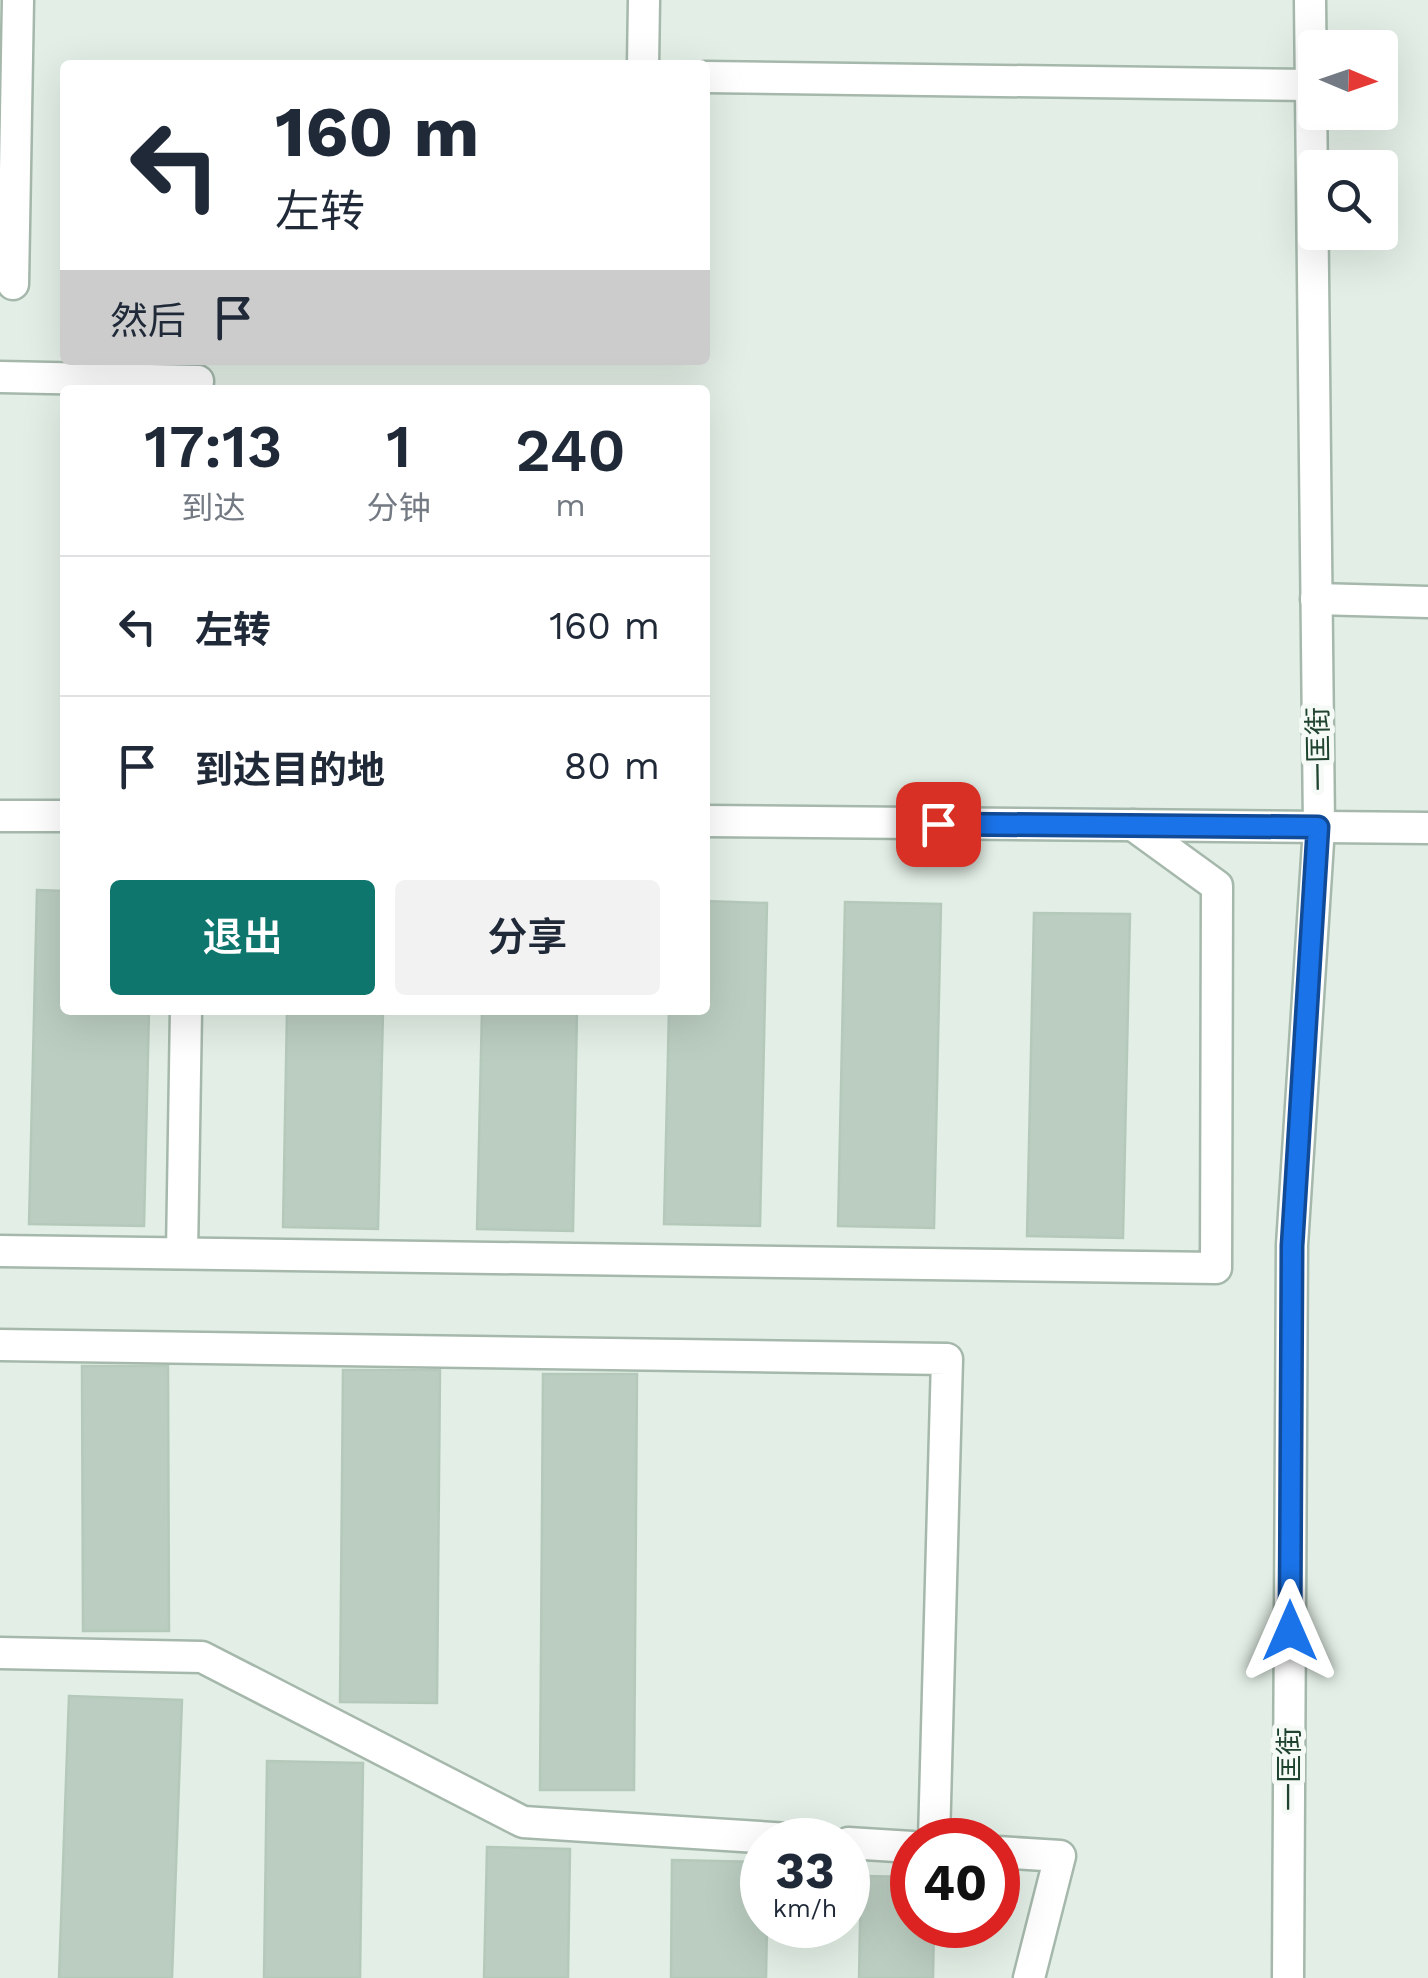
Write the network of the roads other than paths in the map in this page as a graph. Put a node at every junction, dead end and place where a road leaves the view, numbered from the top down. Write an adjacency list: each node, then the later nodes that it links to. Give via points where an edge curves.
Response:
1 (18, 0): 9 (street)
2 (644, 0): 5 (street)
3 (1310, 0): 4 (street, 一匡街)
4 (1310, 30)
5 (643, 60)
6 (710, 76): 7 (street)
7 (1298, 86)
8 (1311, 130): 12 (street, 一匡街)
9 (13, 284)
10 (0, 377): 11 (street)
11 (198, 385)
12 (1316, 598): 13 (street); 18 (street, 一匡街)
13 (1428, 602)
14 (0, 816): 15 (street)
15 (60, 816)
16 (710, 822): 17 (street)
17 (1133, 825): 18 (street); 22 (street, via 1218,886 1216,1268)
18 (1318, 827): 19 (street); 29 (street, 一匡街, via 1292,1246)
19 (1428, 828)
20 (186, 1015): 22 (street)
21 (0, 1251): 22 (street)
22 (182, 1254)
23 (0, 1345): 25 (street, via 947,1360)
24 (0, 1652): 26 (street, via 202,1657 523,1822)
25 (935, 1818)
26 (740, 1836)
27 (1020, 1853): 28 (street, via 1060,1856)
28 (1030, 1978)
29 (1288, 1978)

